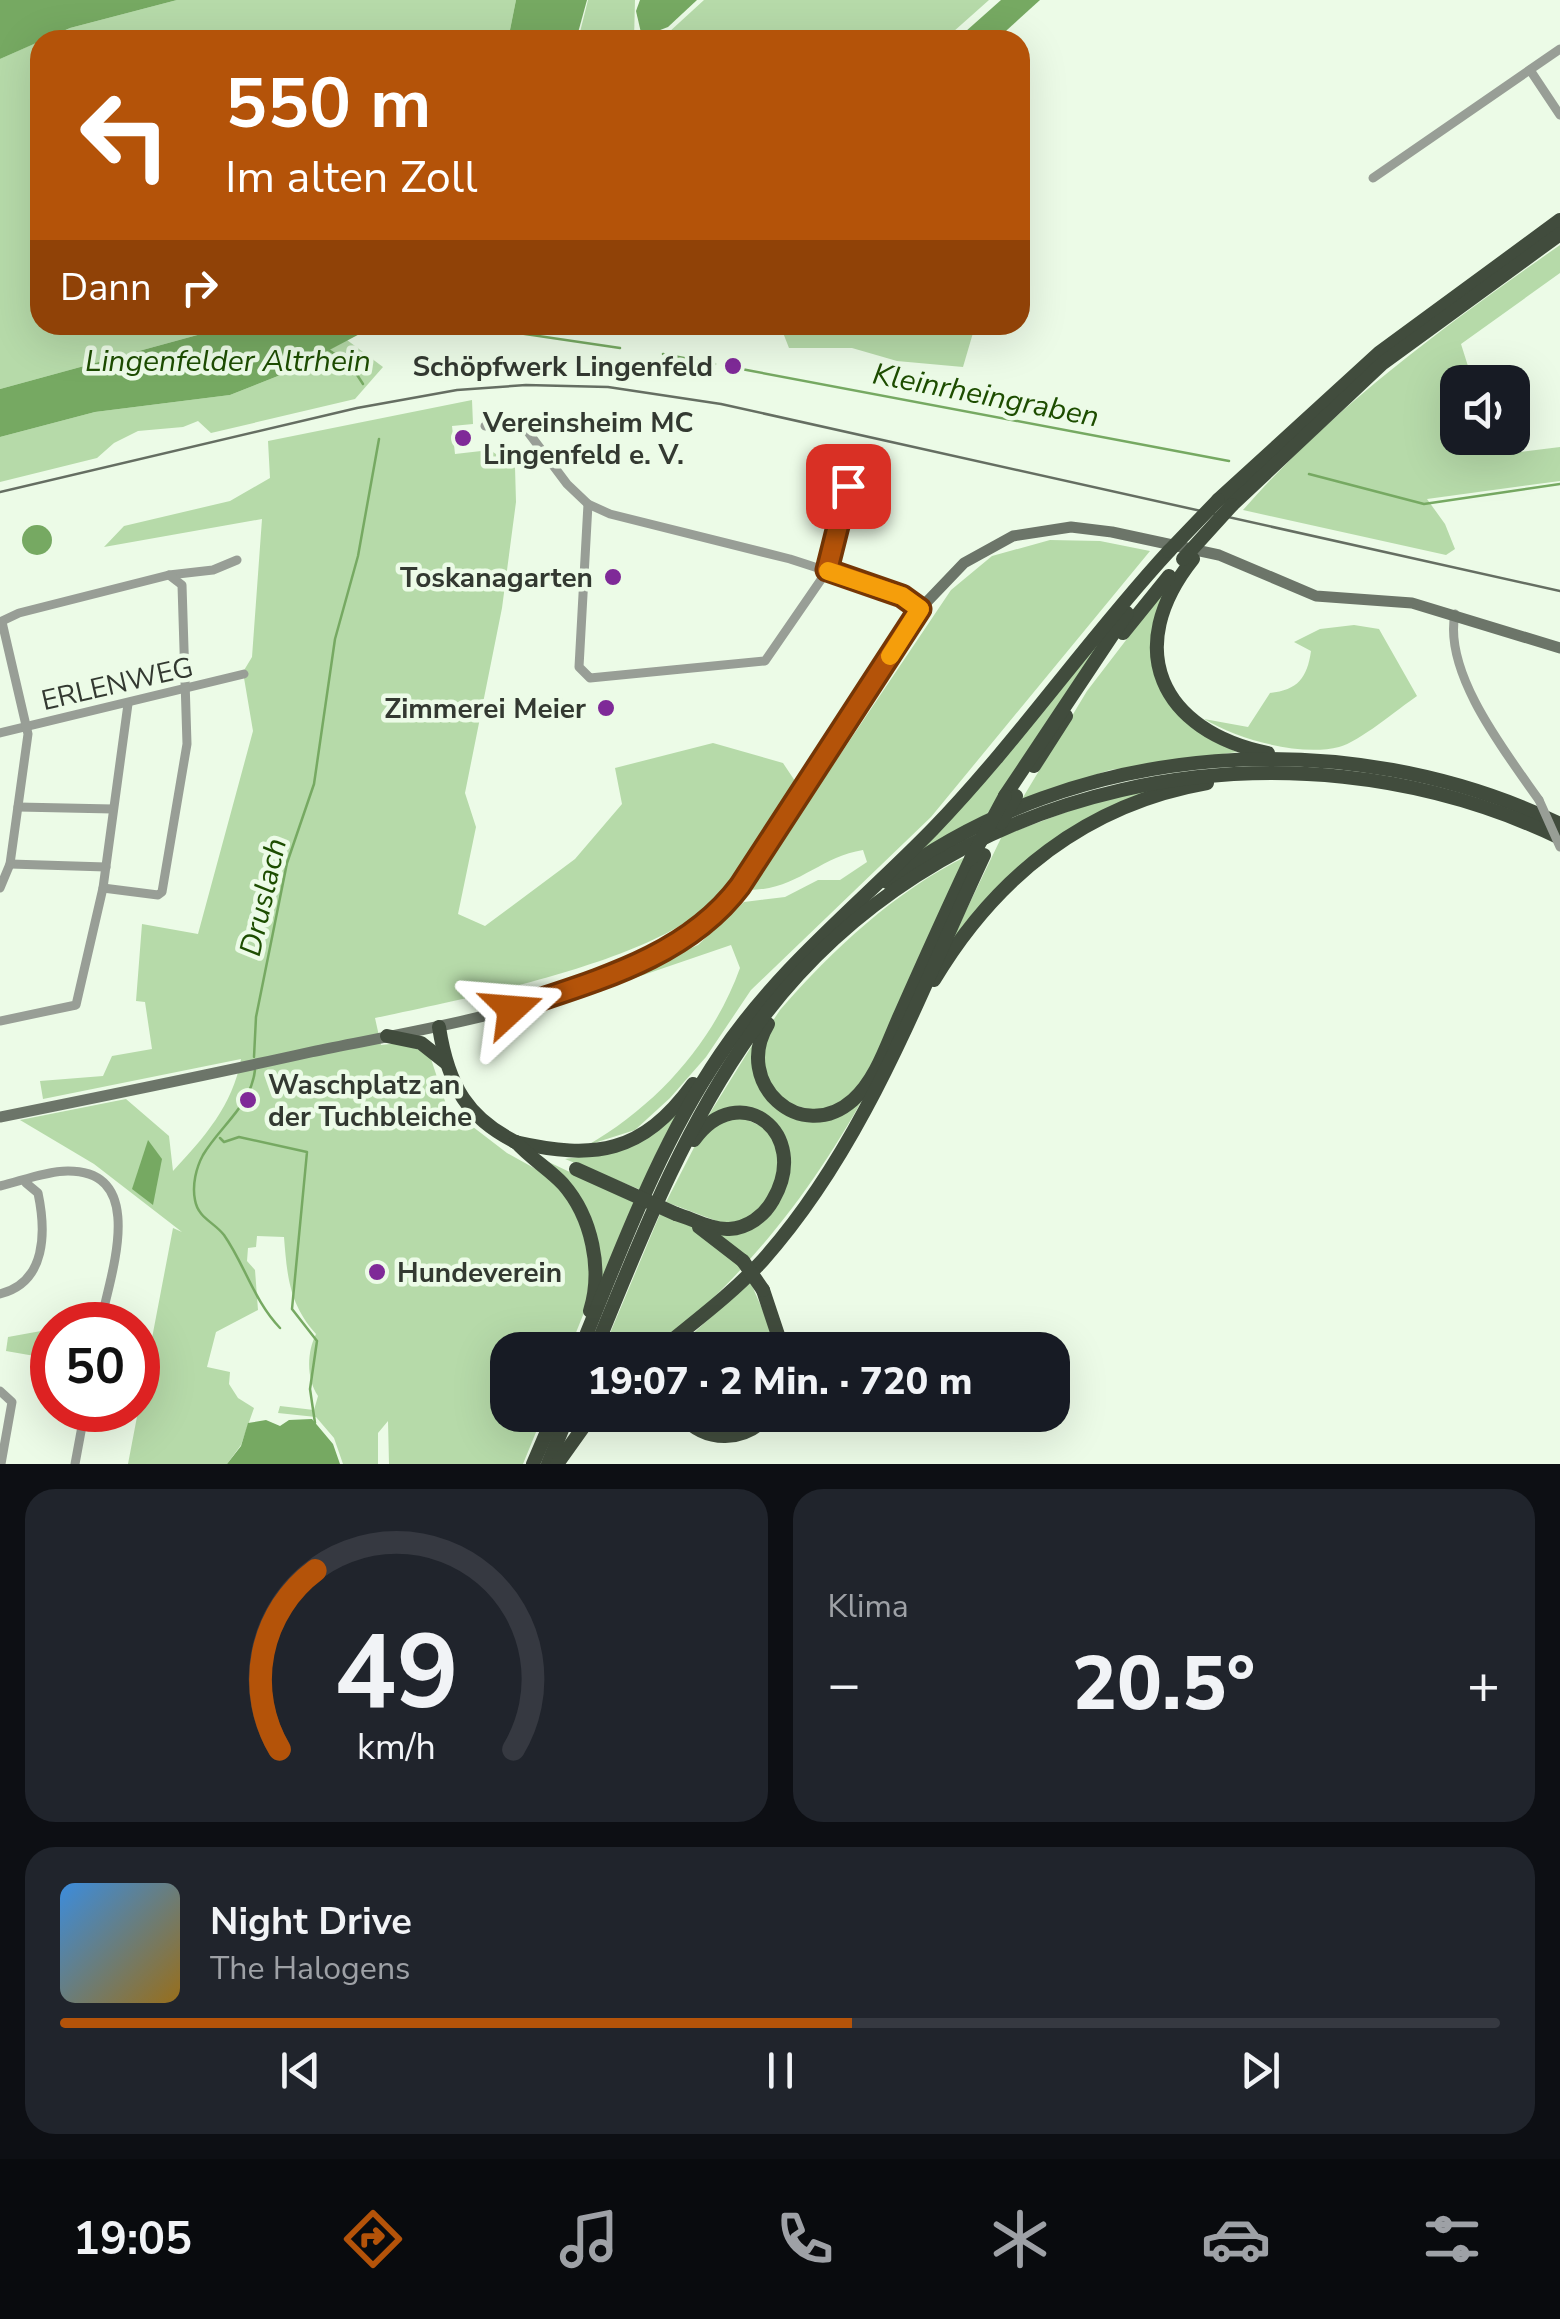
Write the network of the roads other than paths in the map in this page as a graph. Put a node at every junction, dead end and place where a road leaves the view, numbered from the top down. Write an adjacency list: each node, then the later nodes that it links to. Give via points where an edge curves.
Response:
1 (1560, 49): 2 (street)
2 (1530, 70): 3 (street); 4 (street)
3 (1560, 116)
4 (1374, 178)
5 (1560, 220): 9 (highway, via 1379,352)
6 (1560, 234): 9 (highway, via 1372,372)
7 (485, 426): 10 (street, via 508,421 525,428)
8 (848, 486): 13 (street)
9 (1225, 502): 11 (highway, bridge); 11 (highway, bridge, via 1214,524)
10 (588, 504): 13 (street, via 633,522); 13 (street, via 579,667 590,678 765,662)
11 (1180, 556): 24 (highway, via 1156,643 1172,699 1194,724 1228,745); 31 (highway, bridge, via 1010,796); 36 (highway, via 935,827)
12 (237, 560): 14 (street)
13 (827, 570): 15 (street, via 902,596)
14 (169, 575): 17 (street); 20 (street, via 182,584)
15 (920, 609): 16 (main road, via 986,549 1024,533 1070,527 1219,556 1322,597); 40 (main road, via 714,917 634,964 512,1009)
16 (1455, 614): 18 (main road); 30 (street, bridge, via 1451,633 1461,666)
17 (1, 622): 22 (street)
18 (1560, 648)
19 (244, 674): 20 (street, ERLENWEG)
20 (184, 690): 21 (street, ERLENWEG); 35 (street, via 187,744 162,892)
21 (128, 704): 22 (street, ERLENWEG); 27 (street)
22 (27, 727): 23 (street, ERLENWEG); 26 (street)
23 (0, 733)
24 (1298, 759): 28 (highway, via 1431,778); 36 (highway, via 1176,765 1063,793 961,837)
25 (1251, 771): 29 (highway, via 1397,782 1469,801); 37 (highway, via 1127,786 1007,826 898,890); 39 (highway, via 1144,797 1044,851 960,936)
26 (18, 806): 27 (street); 32 (street)
27 (113, 809): 33 (street)
28 (1560, 824)
29 (1560, 838)
30 (1560, 847)
31 (978, 856): 37 (highway, via 868,1082 854,1100 830,1113 804,1115 784,1107 758,1073 760,1038); 39 (highway)
32 (10, 864): 33 (street); 34 (street)
33 (106, 867): 35 (street)
34 (0, 888)
35 (103, 888): 38 (street, via 76,1004)
36 (843, 916): 42 (highway, via 784,972)
37 (794, 981): 47 (highway, via 710,1094)
38 (0, 1022)
39 (908, 1023): 52 (highway, via 807,1206)
40 (439, 1027): 41 (main road); 43 (highway)
41 (387, 1036): 43 (highway, via 421,1043); 44 (main road)
42 (718, 1058): 45 (highway, via 676,1108 612,1148 566,1154); 54 (highway, via 662,1158)
43 (446, 1063): 45 (highway, via 475,1117)
44 (0, 1118)
45 (515, 1142): 49 (highway, bridge); 53 (highway, via 561,1182 589,1230 596,1267)
46 (24, 1182): 48 (street); 50 (street, via 38,1193 43,1242 28,1277); 51 (street, via 71,1171 108,1188 120,1212)
47 (666, 1182): 49 (highway, via 702,1128 718,1116 735,1112 764,1119 786,1151 782,1184 754,1221 727,1229); 55 (highway)
48 (0, 1186)
49 (676, 1214): 58 (highway, bridge, via 743,1261 763,1290)
50 (0, 1294)
51 (104, 1302)
52 (699, 1320): 56 (highway); 57 (highway)
53 (589, 1332)
54 (593, 1332)
55 (594, 1332)
56 (683, 1332)
57 (690, 1332)
58 (777, 1332)
59 (0, 1391): 66 (street, via 12,1402)
60 (81, 1432): 67 (street)
61 (547, 1432): 68 (highway)
62 (561, 1432): 69 (highway)
63 (580, 1432): 70 (highway)
64 (703, 1432): 65 (highway)
65 (747, 1432)
66 (1, 1464)
67 (75, 1464)
68 (533, 1464)
69 (548, 1464)
70 (557, 1464)

